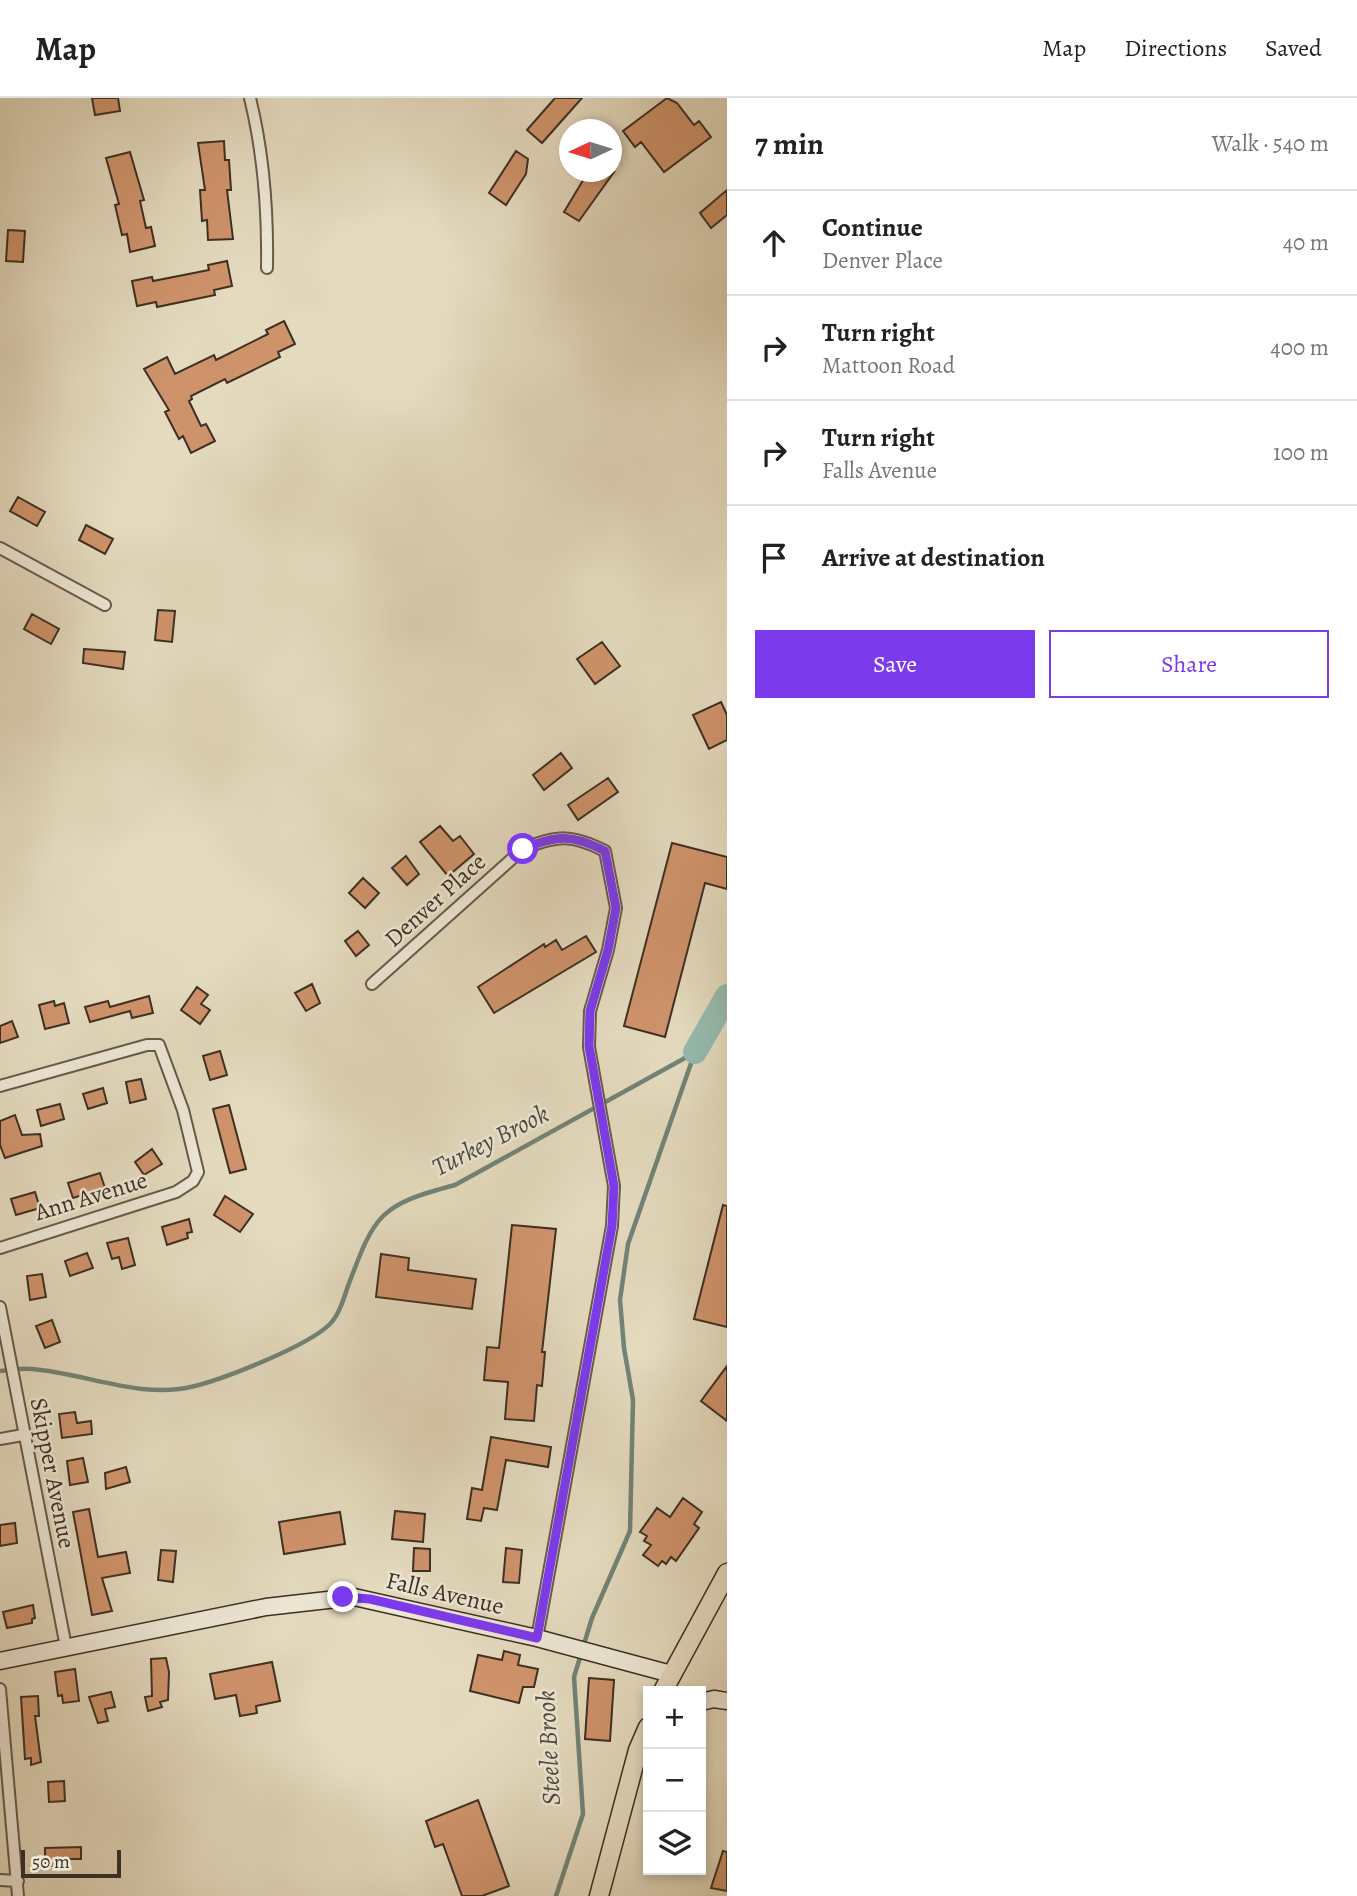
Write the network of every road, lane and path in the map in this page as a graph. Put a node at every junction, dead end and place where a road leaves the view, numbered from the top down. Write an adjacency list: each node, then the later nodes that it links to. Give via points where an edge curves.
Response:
1 (250, 98): 2 (street, via 267,191)
2 (267, 268)
3 (0, 548): 4 (street)
4 (105, 605)
5 (372, 984): 12 (street, Denver Place, via 523,849 550,838 580,839 605,851 616,908 590,1011 589,1046 614,1186 612,1226)
6 (0, 1086): 7 (street, Ann Avenue, via 159,1045 198,1163 193,1181 176,1192)
7 (0, 1248)
8 (0, 1307): 9 (street, Skipper Avenue)
9 (23, 1435): 10 (street); 13 (street, Skipper Avenue)
10 (0, 1439)
11 (727, 1573): 15 (main road)
12 (537, 1638): 13 (main road, Falls Avenue, via 370,1599 343,1597 267,1607); 15 (main road, Falls Avenue, via 625,1661)
13 (66, 1647): 14 (main road, Falls Avenue)
14 (0, 1661)
15 (667, 1683)
16 (0, 1689): 21 (street)
17 (706, 1701): 18 (main road)
18 (727, 1701)
19 (643, 1745): 23 (main road)
20 (0, 1880): 21 (street)
21 (18, 1881): 22 (street)
22 (18, 1896)
23 (599, 1896)

